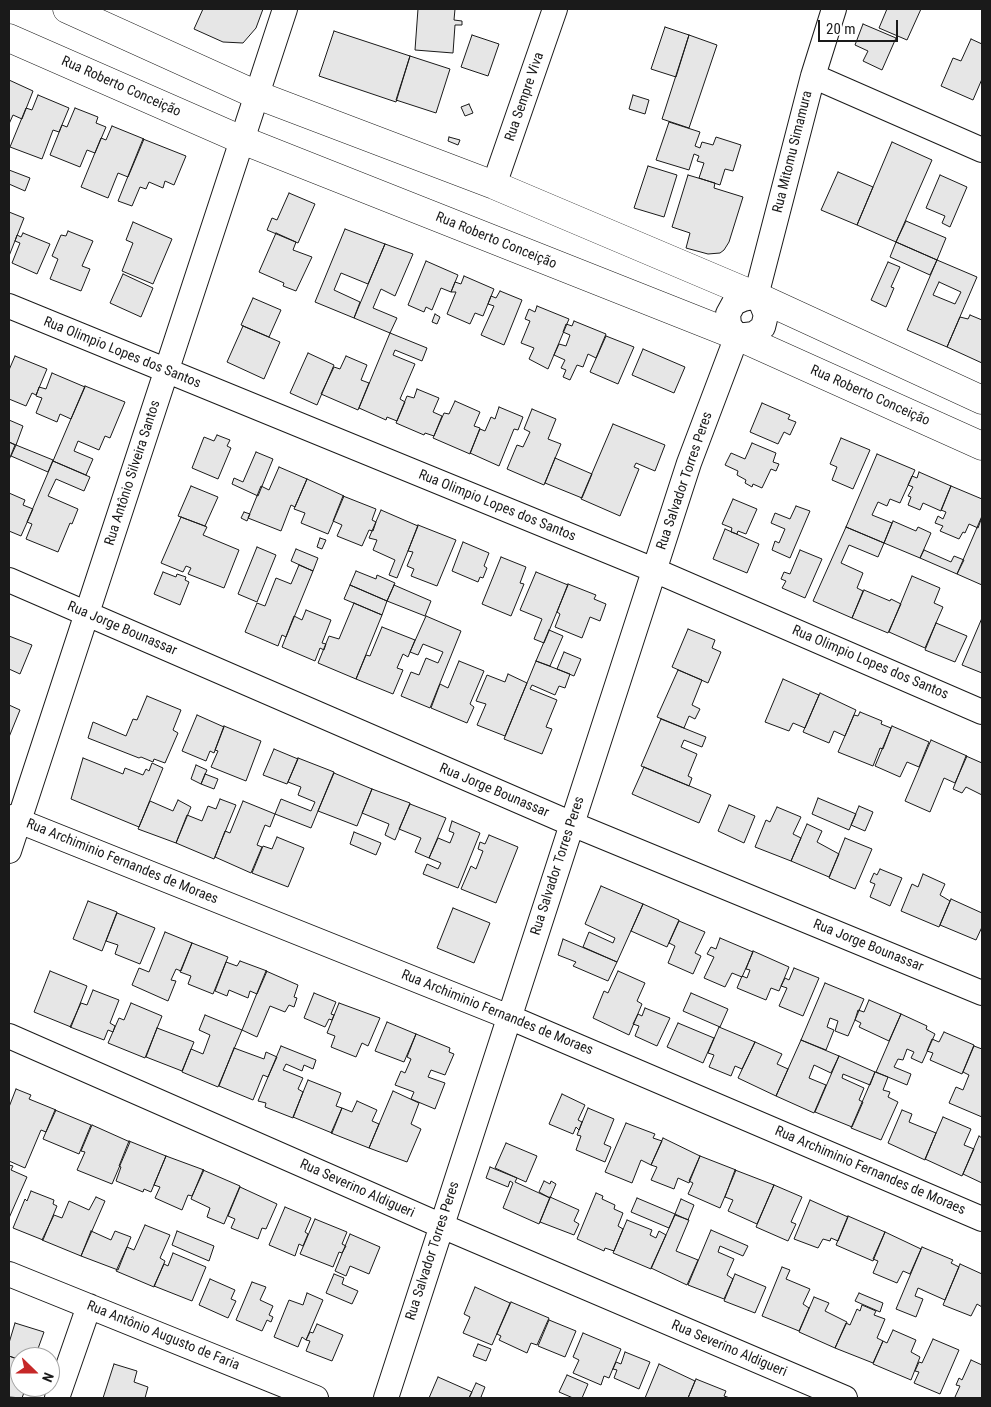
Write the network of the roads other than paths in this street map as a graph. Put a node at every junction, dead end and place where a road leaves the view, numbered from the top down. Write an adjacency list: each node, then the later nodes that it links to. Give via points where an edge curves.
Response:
1 (67, 9): 7 (street)
2 (285, 9): 7 (street, Rua Antônio Silveira Santos)
3 (555, 9): 10 (street, Rua Sempre Viva)
4 (834, 9): 6 (street, Rua Mitomu Simamura)
5 (9, 38): 8 (street, Rua Roberto Conceição)
6 (812, 76): 9 (street); 11 (street, Rua Mitomu Simamura)
7 (257, 95): 8 (street, Rua Antônio Silveira Santos); 10 (street)
8 (242, 140): 13 (street, Rua Roberto Conceição); 14 (street, Rua Antônio Silveira Santos)
9 (982, 150)
10 (494, 185): 11 (street)
11 (756, 296): 13 (street, via 766,315 763,327 754,334); 15 (street)
12 (9, 306): 14 (street, Rua Olimpio Lopes dos Santos)
13 (737, 336): 16 (street, Rua Roberto Conceição); 17 (street, Rua Salvador Torres Peres, via 689,463)
14 (166, 371): 17 (street, Rua Olimpio Lopes dos Santos); 19 (street, Rua Antônio Silveira Santos)
15 (982, 400)
16 (982, 446)
17 (654, 570): 20 (street, Rua Olimpio Lopes dos Santos); 22 (street, Rua Salvador Torres Peres)
18 (9, 580): 19 (street, Rua Jorge Bounassar)
19 (86, 614): 21 (street, Rua Antônio Silveira Santos); 22 (street, Rua Jorge Bounassar)
20 (982, 712)
21 (14, 819): 23 (street, Rua Antônio Silveira Santos); 25 (street, Rua Archiminio Fernandes de Moraes)
22 (572, 824): 24 (street, Rua Jorge Bounassar); 25 (street, Rua Salvador Torres Peres)
23 (9, 851)
24 (982, 993)
25 (509, 1017): 27 (street, Rua Archiminio Fernandes de Moraes); 28 (street, Rua Salvador Torres Peres)
26 (9, 1036): 28 (street, Rua Severino Aldigueri)
27 (982, 1219)
28 (442, 1226): 33 (street, Rua Salvador Torres Peres); 34 (street, Rua Severino Aldigueri)
29 (9, 1274): 30 (street, Rua Antônio Augusto de Faria)
30 (89, 1306): 31 (street, Rua Antônio Augusto de Faria); 32 (street)
31 (302, 1396)
32 (57, 1398)
33 (386, 1398)
34 (844, 1398)

